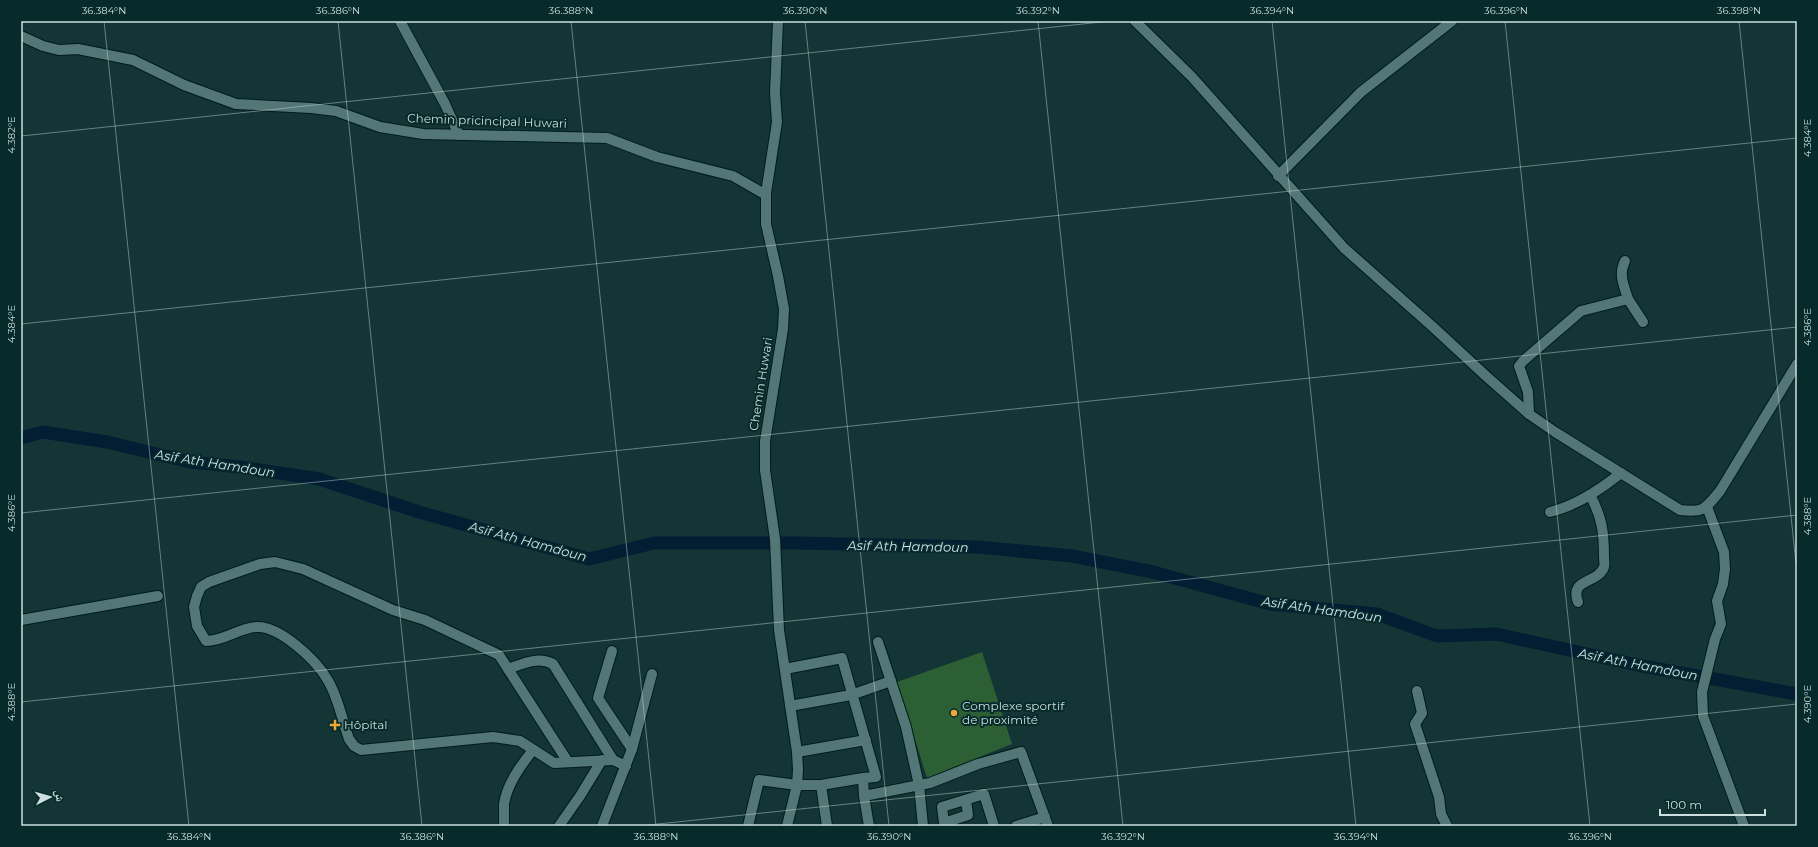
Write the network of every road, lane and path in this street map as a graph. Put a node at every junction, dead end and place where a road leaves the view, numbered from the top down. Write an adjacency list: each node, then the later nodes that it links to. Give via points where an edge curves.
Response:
1 (400, 21): 6 (street)
2 (778, 21): 8 (street, Chemin Huwari, via 775,93 777,122)
3 (1135, 21): 7 (street, via 1192,77)
4 (1452, 21): 7 (street, via 1361,92)
5 (21, 36): 6 (street, Chemin pricincipal Huwari, via 59,50 78,50 133,60 184,85 236,104 311,108 336,112 401,132)
6 (459, 135): 8 (street, Chemin pricincipal Huwari, via 606,138 657,157 733,176)
7 (1278, 176): 13 (street, via 1344,248)
8 (766, 196): 24 (street, Chemin Huwari, via 766,224 784,309 766,441 766,470 775,538 779,630)
9 (1624, 261): 10 (street, via 1621,276)
10 (1628, 299): 11 (street); 13 (street, via 1580,311 1523,361 1519,366 1528,392)
11 (1643, 322)
12 (1797, 364): 16 (street, via 1720,492)
13 (1529, 414): 14 (street)
14 (1621, 473): 15 (street); 16 (street, via 1680,510 1697,512)
15 (1590, 495): 17 (street); 19 (street, via 1605,538 1604,566 1598,576 1578,588)
16 (1707, 507): 56 (street, via 1724,552 1726,569 1717,601 1721,624 1702,692 1704,716)
17 (1550, 512)
18 (158, 596): 20 (street)
19 (1578, 602)
20 (21, 620)
21 (878, 642): 26 (street)
22 (612, 651): 31 (street, via 598,698)
23 (508, 669): 32 (street, via 499,655 472,642 289,564 260,564 209,582 201,587 194,607 197,626 206,640 221,639 255,627 280,633 314,663 327,679 349,739 361,750 493,737 520,741); 35 (street, via 530,661 547,660 553,664); 36 (street)
24 (785, 669): 28 (street, via 842,658); 29 (street, Chemin Huwari)
25 (652, 674): 31 (street)
26 (891, 681): 28 (street); 41 (street, via 906,727)
27 (1417, 691): 55 (street, via 1422,713 1416,724 1439,796 1441,814)
28 (851, 695): 29 (street); 30 (street)
29 (790, 706): 33 (street, Chemin Huwari)
30 (866, 740): 33 (street); 38 (street, via 876,777)
31 (632, 749): 37 (street)
32 (533, 750): 36 (street, via 554,763); 45 (street, via 513,778 504,803)
33 (797, 752): 39 (street, Chemin Huwari)
34 (602, 760): 35 (street); 36 (street); 46 (street)
35 (613, 760): 37 (street)
36 (568, 762)
37 (626, 766): 47 (street)
38 (863, 778): 40 (street); 42 (street)
39 (797, 785): 40 (street); 48 (street, via 759,780); 49 (street, Chemin Huwari)
40 (821, 785): 50 (street)
41 (919, 785): 42 (street); 44 (street, via 1021,752); 52 (street)
42 (864, 796): 51 (street)
43 (966, 800): 53 (street, via 984,794)
44 (1047, 821): 54 (street)
45 (504, 826)
46 (559, 826)
47 (602, 826)
48 (748, 826)
49 (787, 826)
50 (827, 826)
51 (869, 826)
52 (923, 826)
53 (994, 826)
54 (1016, 826)
55 (1447, 826)
56 (1744, 826)

